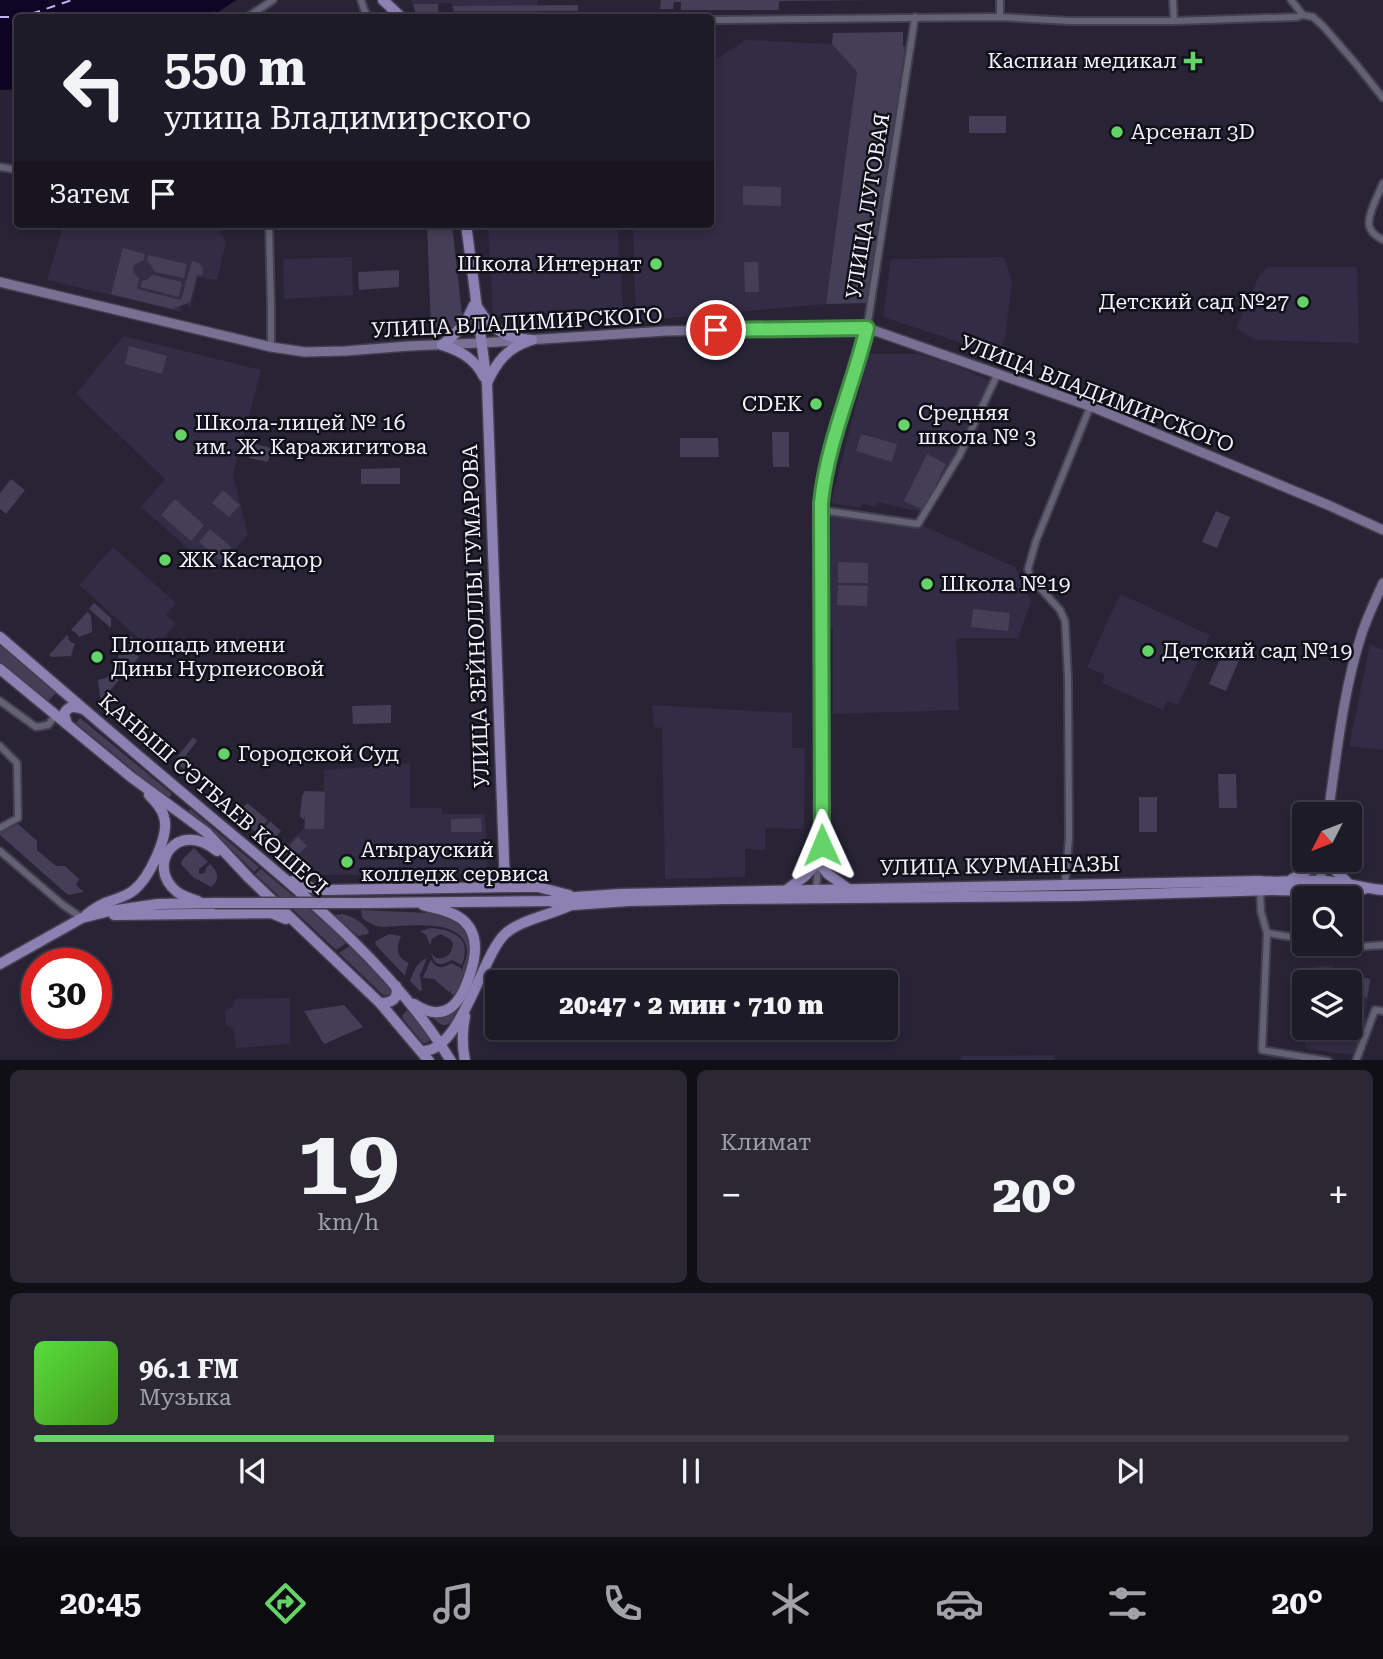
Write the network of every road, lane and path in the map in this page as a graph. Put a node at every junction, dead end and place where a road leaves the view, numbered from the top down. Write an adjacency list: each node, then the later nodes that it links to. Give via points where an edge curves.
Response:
1 (272, 0): 6 (street)
2 (383, 0): 9 (main road)
3 (1000, 0): 12 (street)
4 (1173, 0): 14 (street)
5 (1291, 0): 10 (street)
6 (261, 9): 7 (street); 8 (street)
7 (253, 14)
8 (261, 14)
9 (397, 14)
10 (1303, 15): 14 (street); 15 (street, via 1323,26)
11 (915, 17): 12 (street); 13 (street); 22 (street, УЛИЦА ЛУГОВАЯ)
12 (1000, 17): 14 (street)
13 (714, 20)
14 (1174, 21)
15 (1383, 98)
16 (1383, 183): 19 (street, via 1368,219 1369,227)
17 (269, 228): 26 (street)
18 (466, 228): 21 (main road, УЛИЦА ЗЕЙНОЛЛЫ ГУМАРОВА)
19 (1383, 240)
20 (0, 282): 26 (street, УЛИЦА ВЛАДИМИРСКОГО)
21 (475, 301): 23 (main road, via 495,329 519,340); 24 (main road, УЛИЦА ЗЕЙНОЛЛЫ ГУМАРОВА); 25 (main road, via 464,325)
22 (867, 328): 23 (street, УЛИЦА ВЛАДИМИРСКОГО, via 666,331); 27 (street, УЛИЦА ВЛАДИМИРСКОГО); 30 (street, УЛИЦА ЛУГОВАЯ, via 840,417)
23 (532, 340): 24 (street, УЛИЦА ВЛАДИМИРСКОГО); 28 (main road, via 504,355)
24 (481, 344): 25 (street, УЛИЦА ВЛАДИМИРСКОГО); 28 (main road, УЛИЦА ЗЕЙНОЛЛЫ ГУМАРОВА)
25 (442, 345): 26 (street, УЛИЦА ВЛАДИМИРСКОГО, via 305,352); 28 (main road, via 469,357)
26 (271, 347)
27 (998, 373): 29 (street, УЛИЦА ВЛАДИМИРСКОГО); 30 (street, via 959,456 918,524)
28 (487, 384): 60 (main road, УЛИЦА ЗЕЙНОЛЛЫ ГУМАРОВА)
29 (1090, 407): 31 (street, УЛИЦА ВЛАДИМИРСКОГО); 55 (street, via 1028,569 1065,621 1069,838)
30 (821, 510): 48 (street, УЛИЦА ЛУГОВАЯ, via 822,845)
31 (1372, 524): 32 (street, УЛИЦА ВЛАДИМИРСКОГО); 33 (street)
32 (1383, 528)
33 (1383, 537)
34 (1383, 583): 45 (street, via 1350,678)
35 (0, 637): 38 (main road, ҚАНЫШ СӘТБАЕВ КӨШЕСІ)
36 (0, 669): 39 (main road, ҚАНЫШ СӘТБАЕВ КӨШЕСІ)
37 (0, 701): 39 (street, via 36,727 48,725)
38 (84, 709): 40 (main road, via 67,709 64,719); 43 (main road, ҚАНЫШ СӘТБАЕВ КӨШЕСІ)
39 (55, 716): 40 (main road, ҚАНЫШ СӘТБАЕВ КӨШЕСІ)
40 (69, 727): 42 (main road, ҚАНЫШ СӘТБАЕВ КӨШЕСІ)
41 (0, 746): 46 (street, via 17,763 18,818)
42 (131, 777): 44 (main road, ҚАНЫШ СӘТБАЕВ КӨШЕСІ); 72 (main road, via 165,817 160,846 148,874 135,889)
43 (176, 788): 44 (main road, via 171,799); 52 (main road, ҚАНЫШ СӘТБАЕВ КӨШЕСІ)
44 (164, 801): 53 (main road, ҚАНЫШ СӘТБАЕВ КӨШЕСІ, via 205,832)
45 (1330, 802)
46 (0, 828)
47 (0, 851): 72 (street)
48 (818, 862): 61 (main road); 63 (main road); 66 (street, УЛИЦА ЛУГОВАЯ)
49 (1304, 872): 54 (main road)
50 (1322, 872): 59 (street)
51 (1337, 872): 56 (main road)
52 (279, 875): 60 (main road, via 324,890); 79 (main road, ҚАНЫШ СӘТБАЕВ КӨШЕСІ)
53 (249, 878): 70 (main road, via 205,842 177,843 166,856 165,877 178,892); 73 (main road, ҚАНЫШ СӘТБАЕВ КӨШЕСІ)
54 (1288, 881): 57 (main road, УЛИЦА КУРМАНГАЗЫ); 59 (main road, УЛИЦА КУРМАНГАЗЫ)
55 (1065, 884): 57 (main road, УЛИЦА КУРМАНГАЗЫ); 61 (main road, УЛИЦА КУРМАНГАЗЫ)
56 (1351, 884): 59 (main road, УЛИЦА КУРМАНГАЗЫ); 62 (main road, УЛИЦА КУРМАНГАЗЫ)
57 (1260, 886): 58 (main road, УЛИЦА КУРМАНГАЗЫ); 66 (main road, УЛИЦА КУРМАНГАЗЫ, via 1077,896); 74 (street)
58 (1292, 886)
59 (1320, 886)
60 (505, 887): 68 (main road, via 538,887)
61 (847, 888): 66 (main road, УЛИЦА КУРМАНГАЗЫ)
62 (1366, 889): 64 (main road, УЛИЦА КУРМАНГАЗЫ); 65 (main road, УЛИЦА КУРМАНГАЗЫ)
63 (787, 890): 66 (main road, УЛИЦА КУРМАНГАЗЫ); 67 (main road, УЛИЦА КУРМАНГАЗЫ)
64 (1362, 890)
65 (1383, 890)
66 (816, 894): 67 (main road, УЛИЦА КУРМАНГАЗЫ)
67 (751, 895): 68 (main road, УЛИЦА КУРМАНГАЗЫ)
68 (574, 901): 69 (main road, УЛИЦА КУРМАНГАЗЫ, via 561,905 550,901); 82 (main road, via 508,932 491,953)
69 (413, 902): 70 (main road, УЛИЦА КУРМАНГАЗЫ, bridge); 80 (main road, via 464,921 476,951 463,994 452,1007 433,1013)
70 (210, 904): 71 (main road, УЛИЦА КУРМАНГАЗЫ, via 158,904)
71 (99, 915): 72 (main road, УЛИЦА КУРМАНГАЗЫ); 73 (main road, via 271,912)
72 (82, 918): 78 (main road, УЛИЦА КУРМАНГАЗЫ)
73 (297, 925): 81 (main road, ҚАНЫШ СӘТБАЕВ КӨШЕСІ)
74 (1267, 933): 75 (street); 89 (street, via 1262,1050)
75 (1292, 937)
76 (1383, 945): 77 (street)
77 (1362, 947)
78 (0, 964)
79 (396, 986): 80 (main road, ҚАНЫШ СӘТБАЕВ КӨШЕСІ); 81 (main road, via 395,998)
80 (409, 1001): 84 (main road, ҚАНЫШ СӘТБАЕВ КӨШЕСІ)
81 (380, 1003): 85 (main road, ҚАНЫШ СӘТБАЕВ КӨШЕСІ)
82 (467, 1006): 84 (main road); 88 (main road)
83 (1383, 1011): 90 (street, via 1375,1010)
84 (440, 1043): 85 (main road); 87 (main road, ҚАНЫШ СӘТБАЕВ КӨШЕСІ)
85 (421, 1051): 86 (main road, ҚАНЫШ СӘТБАЕВ КӨШЕСІ)
86 (429, 1060)
87 (451, 1060)
88 (465, 1060)
89 (1328, 1060)
90 (1356, 1060)

